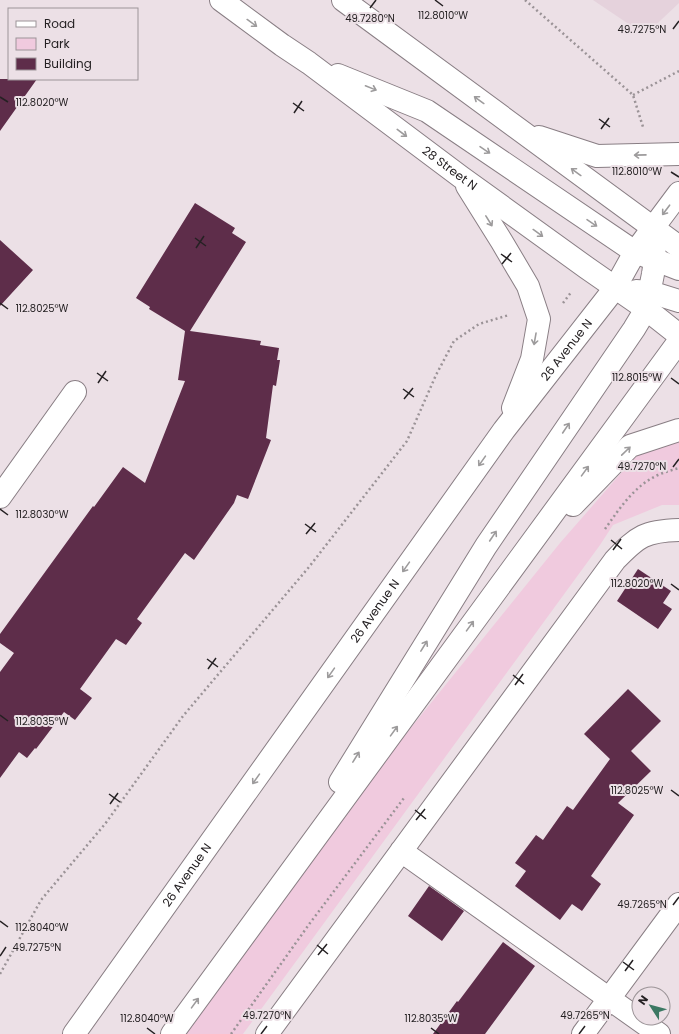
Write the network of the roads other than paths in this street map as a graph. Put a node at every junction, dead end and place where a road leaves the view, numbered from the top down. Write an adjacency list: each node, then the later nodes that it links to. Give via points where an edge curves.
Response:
1 (221, 0): 3 (main road, 28 Street N, one-way to 3)
2 (343, 0): 4 (main road, one-way to 2)
3 (309, 63): 6 (main road, 28 Street N, one-way to 6); 10 (main road, one-way to 10, via 427,111)
4 (521, 131): 5 (main road, one-way to 4, via 597,156); 8 (main road, one-way to 4)
5 (679, 154)
6 (461, 176): 13 (main road, 28 Street N, one-way to 13); 19 (main road, one-way to 19, via 528,286 539,319 532,360)
7 (679, 193): 8 (main road, 26 Avenue N, one-way to 8)
8 (653, 228): 9 (main road); 10 (main road, 26 Avenue N); 11 (main road)
9 (679, 247)
10 (635, 252): 11 (main road); 13 (main road, 26 Avenue N)
11 (655, 260): 12 (main road); 14 (main road)
12 (679, 269)
13 (615, 288): 14 (main road); 19 (main road, 26 Avenue N)
14 (648, 301): 15 (main road); 16 (main road); 26 (main road, one-way to 14, via 486,546 634,329)
15 (679, 301)
16 (679, 335)
17 (679, 342): 23 (main road, one-way to 17)
18 (75, 392): 21 (main road)
19 (504, 430): 28 (main road, 26 Avenue N, one-way to 28)
20 (679, 430): 23 (main road, one-way to 20, via 630,446)
21 (0, 497)
22 (679, 530): 24 (main road, via 640,536 615,560)
23 (512, 570): 26 (main road, one-way to 23)
24 (401, 851): 27 (main road); 30 (main road)
25 (679, 904): 27 (main road)
26 (255, 921): 29 (main road, one-way to 26)
27 (610, 998): 31 (main road); 32 (main road)
28 (74, 1034)
29 (172, 1034)
30 (267, 1034)
31 (583, 1034)
32 (659, 1034)

